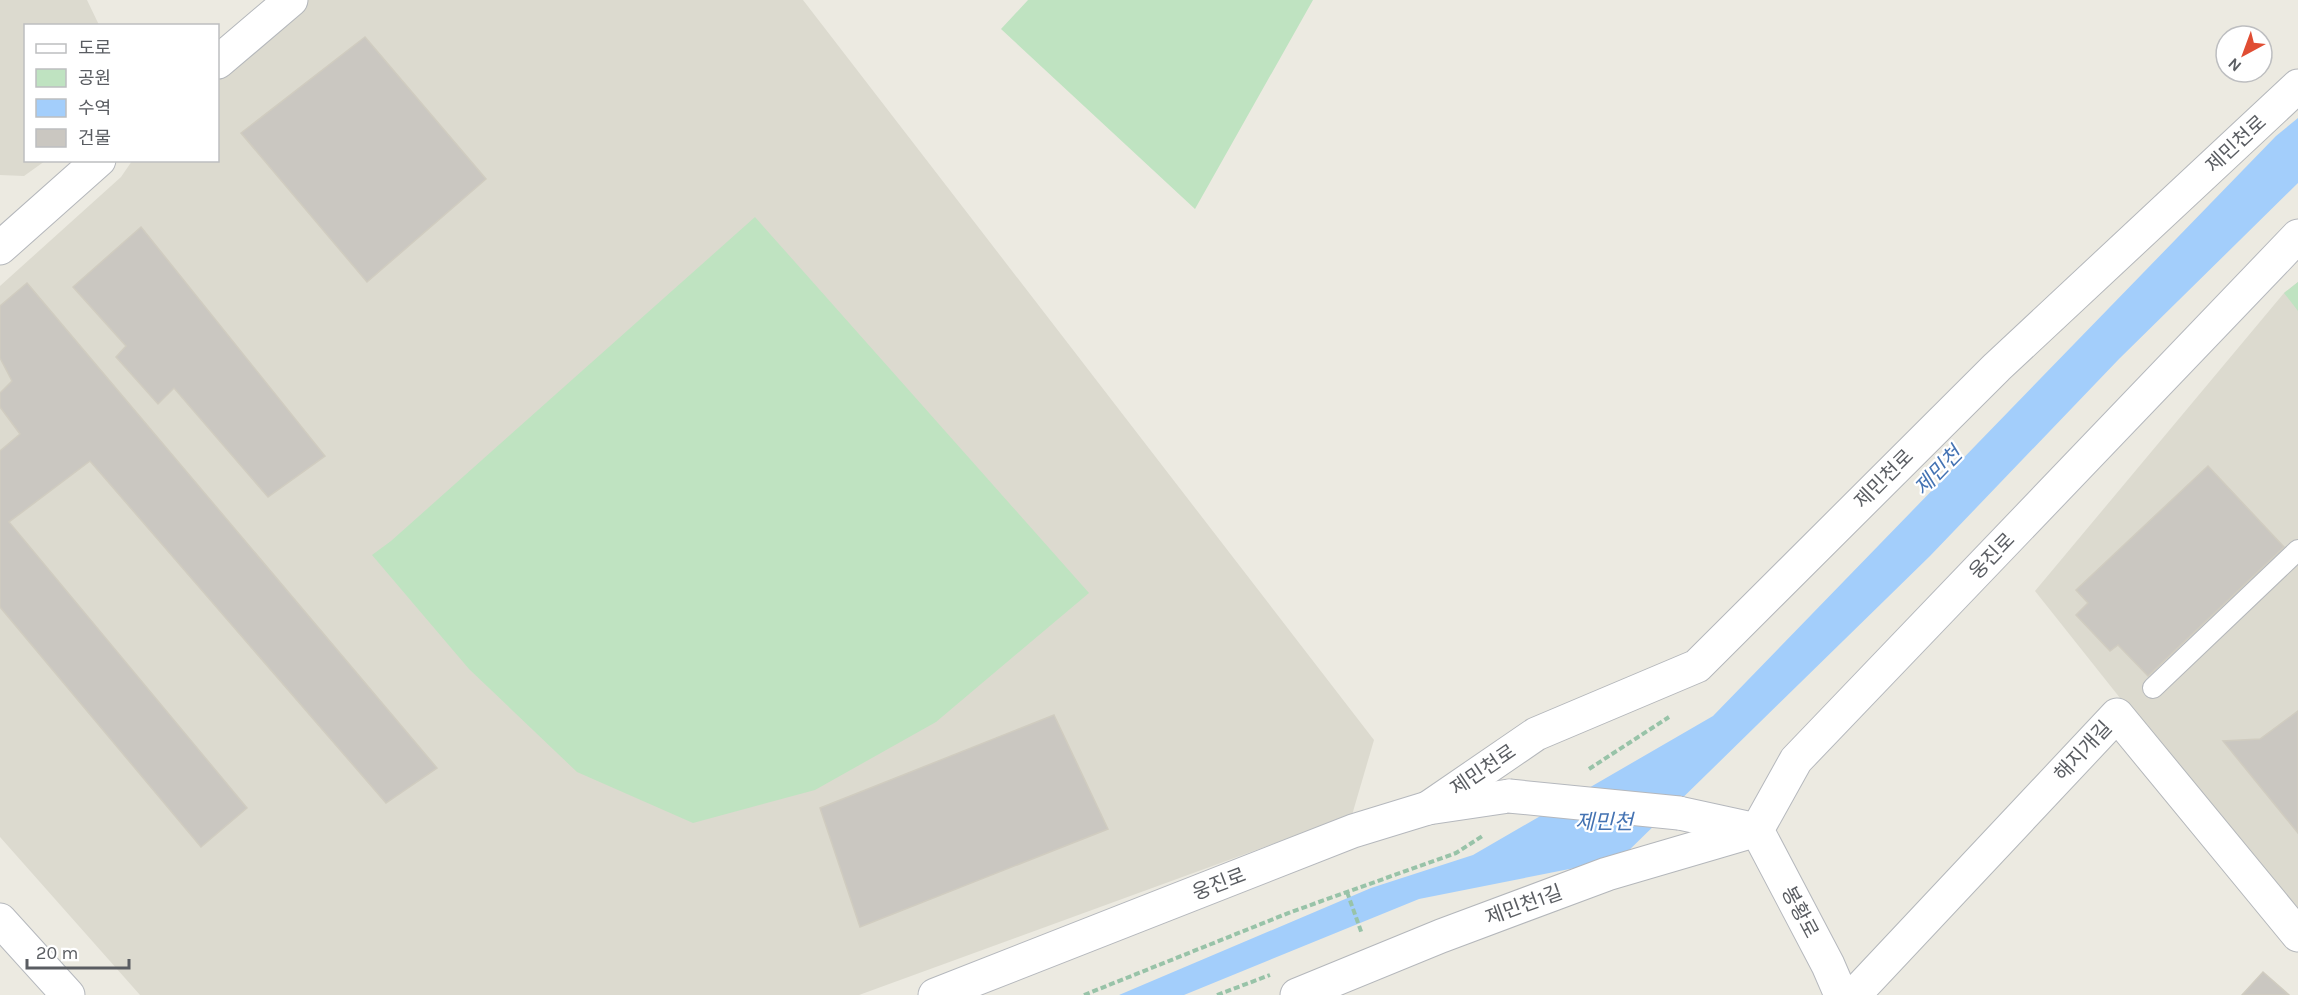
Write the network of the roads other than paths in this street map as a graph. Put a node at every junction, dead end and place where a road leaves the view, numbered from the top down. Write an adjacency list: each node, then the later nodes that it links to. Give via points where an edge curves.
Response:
1 (291, 0): 2 (street)
2 (219, 61)
3 (2298, 86): 9 (street, 제민천로, via 1997,367 1697,666 1536,734)
4 (97, 162): 6 (street)
5 (2298, 236): 10 (street, 웅진로, via 1796,760)
6 (0, 248)
7 (2298, 550): 8 (lane)
8 (2154, 688)
9 (1428, 808): 10 (street, 웅진로, bridge, via 1509,796 1679,813); 14 (street, 웅진로, via 1342,835)
10 (1757, 830): 15 (street, 제민천1길, via 1607,874); 16 (street, 봉황로)
11 (0, 920): 13 (street)
12 (2298, 934): 17 (street, 해지개길, via 2117,715)
13 (68, 995)
14 (935, 995)
15 (1297, 995)
16 (1841, 995)
17 (1854, 995)

